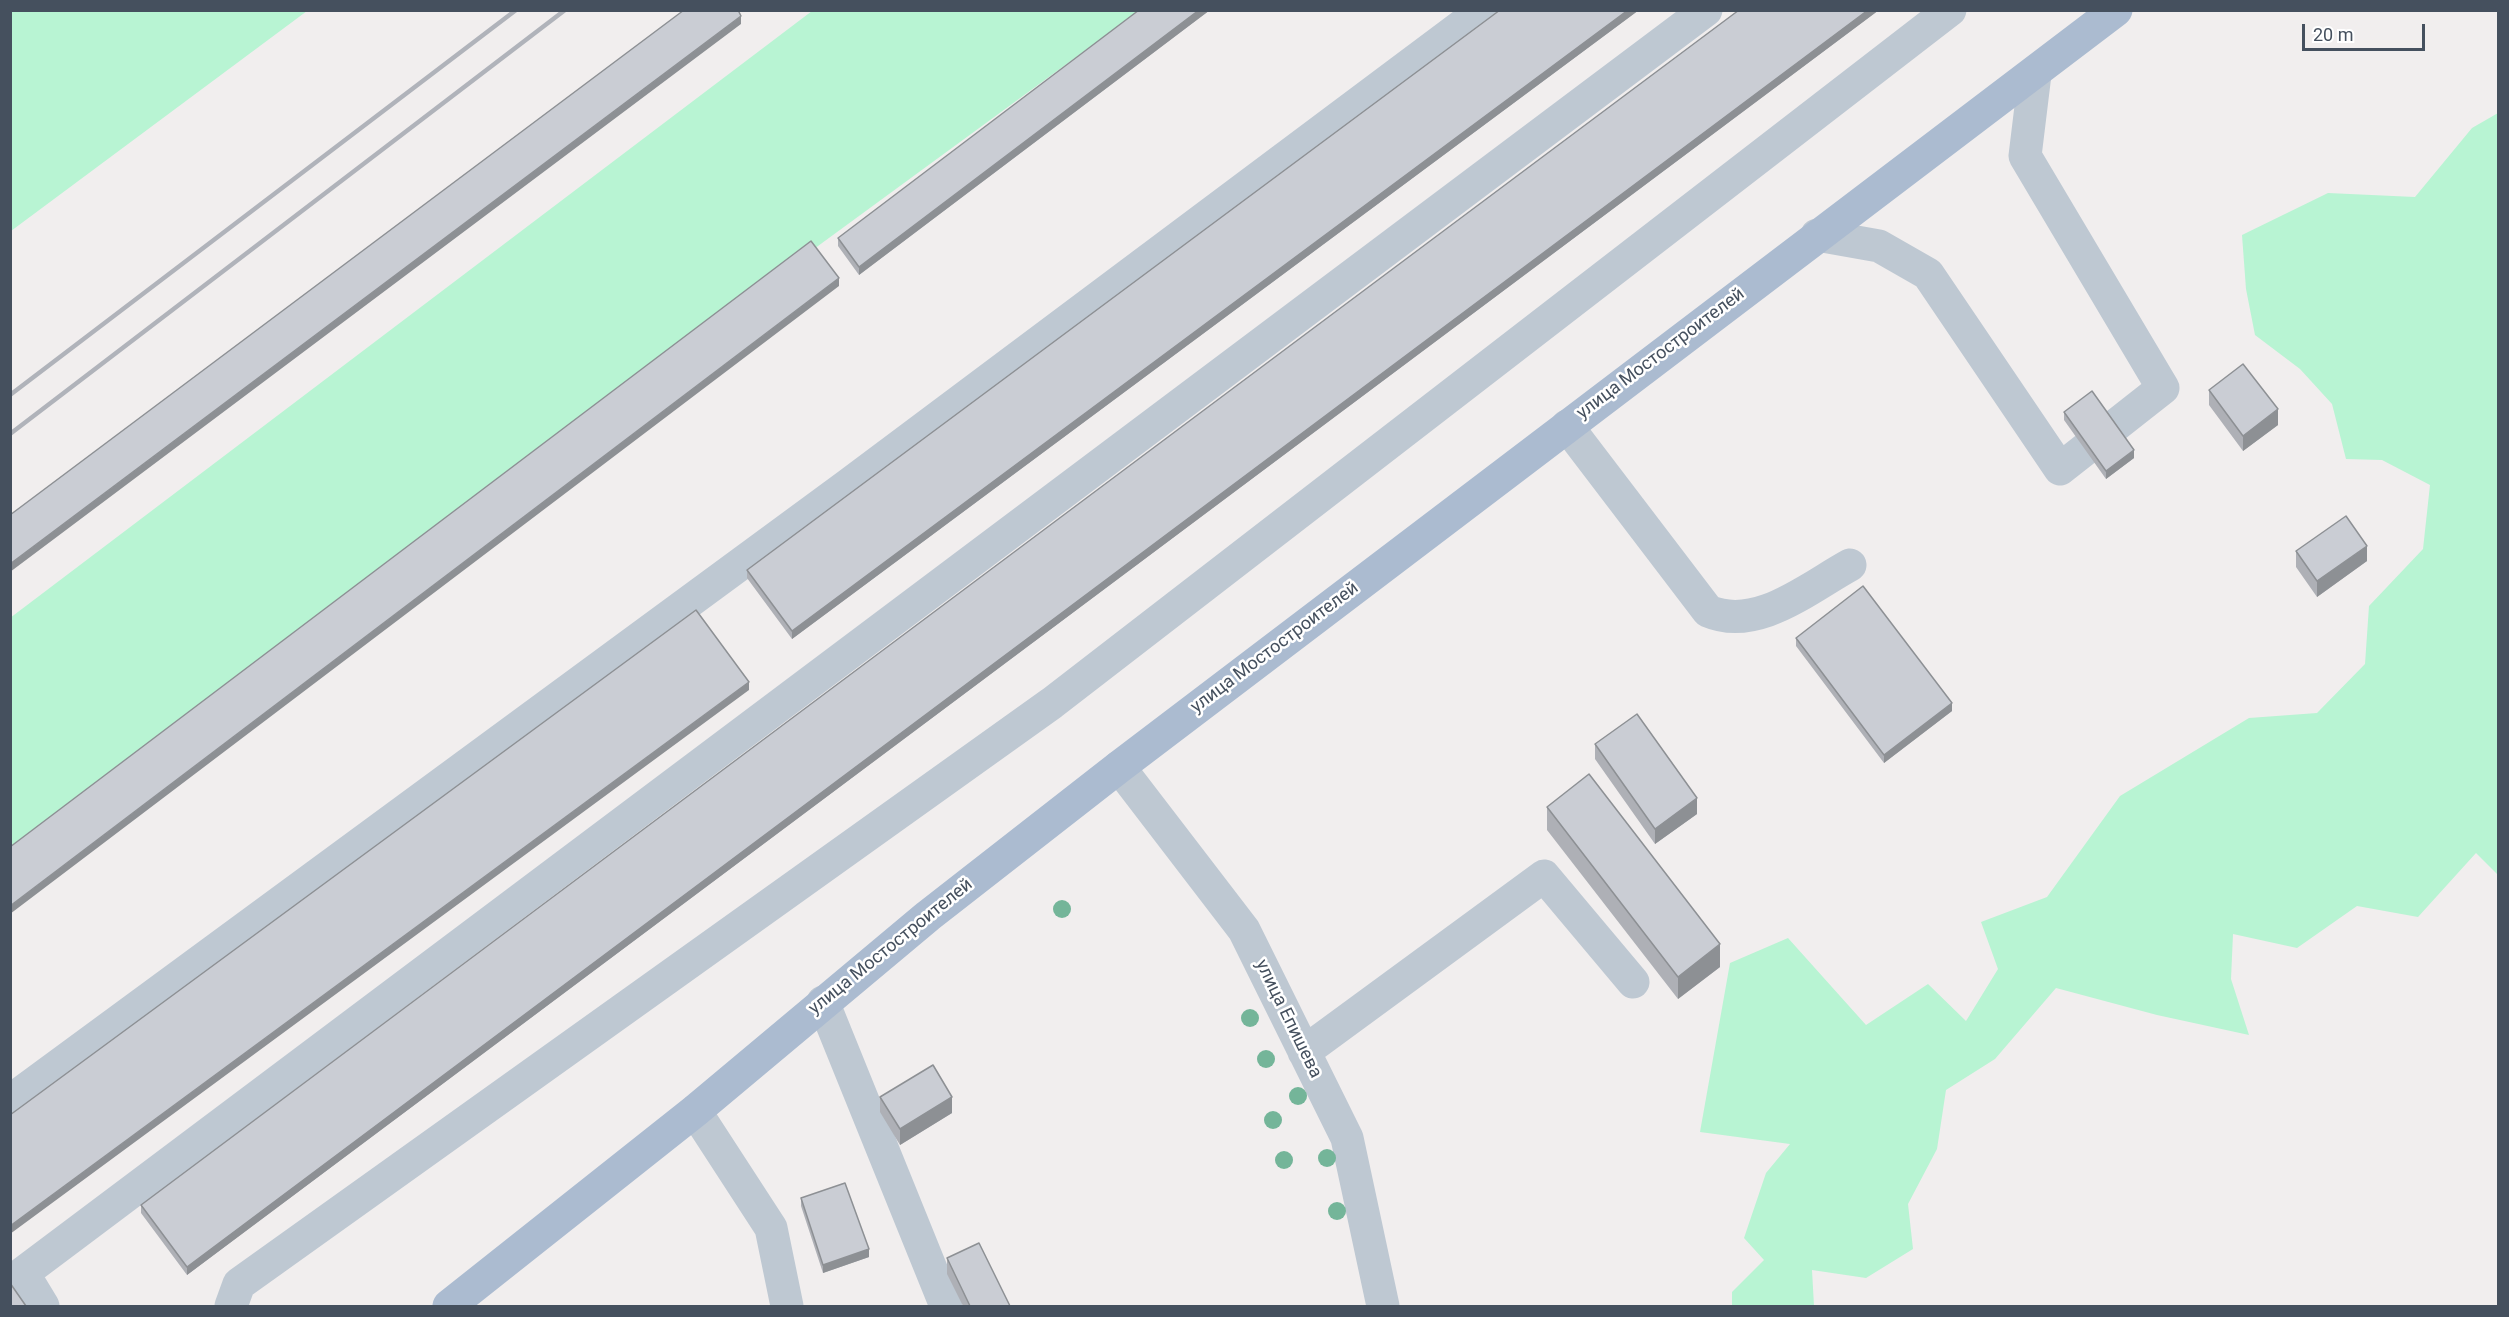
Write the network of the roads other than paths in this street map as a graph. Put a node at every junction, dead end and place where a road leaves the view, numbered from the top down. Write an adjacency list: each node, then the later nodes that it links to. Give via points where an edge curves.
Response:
1 (1483, 10): 13 (street, via 839,492)
2 (1706, 10): 15 (street)
3 (1950, 10): 17 (street, via 1052,703 239,1284)
4 (2116, 10): 5 (main road, улица Мостостроителей)
5 (2035, 74): 6 (main road, улица Мостостроителей); 6 (street, via 2025,156 2163,388 2060,469 1928,274 1879,246)
6 (1817, 235): 7 (main road, улица Мостостроителей)
7 (1567, 426): 8 (street, via 1708,611 1724,618 1766,612); 9 (main road, улица Мостостроителей)
8 (1850, 565)
9 (1119, 766): 11 (main road, улица Мостостроителей); 12 (street, улица Епишева, via 1244,930)
10 (1634, 982): 12 (street, via 1544,876)
11 (823, 1002): 14 (main road, улица Мостостроителей); 20 (street)
12 (1304, 1052): 21 (street, улица Епишева, via 1347,1138)
13 (10, 1101)
14 (695, 1111): 18 (main road, улица Мостостроителей); 19 (street, via 771,1228)
15 (16, 1263): 16 (street)
16 (43, 1306)
17 (231, 1306)
18 (449, 1306)
19 (787, 1306)
20 (946, 1306)
21 (1383, 1306)

